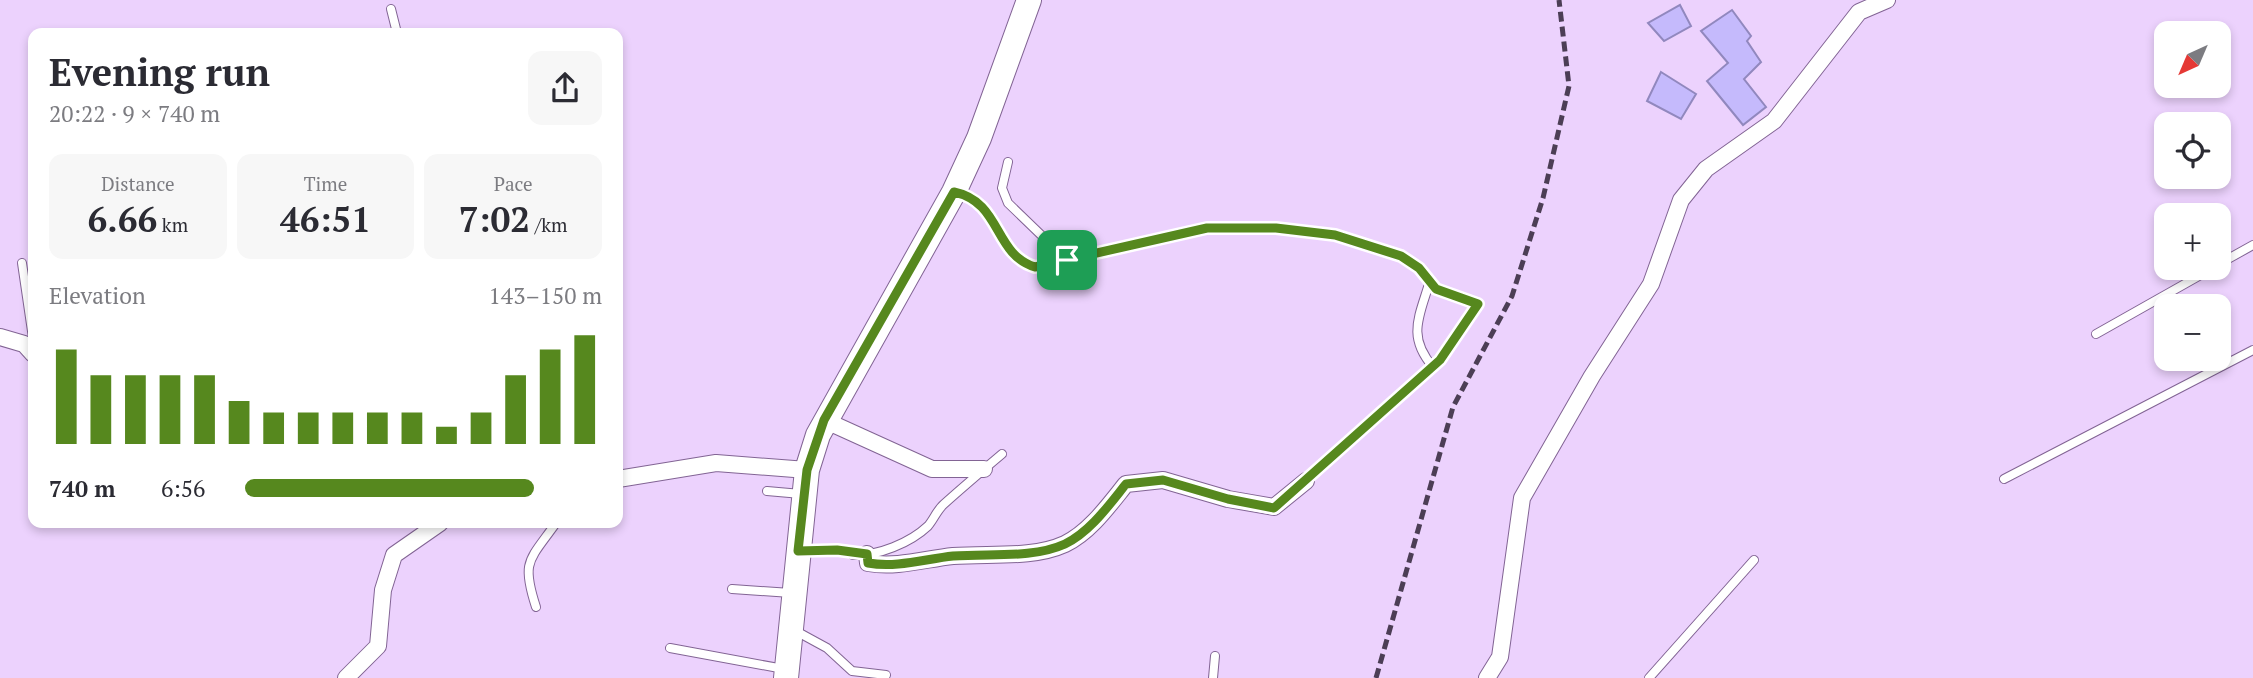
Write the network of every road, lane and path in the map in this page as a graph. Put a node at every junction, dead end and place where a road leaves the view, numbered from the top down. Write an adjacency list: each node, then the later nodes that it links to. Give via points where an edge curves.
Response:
1 (1029, 0): 6 (main road, via 979,138)
2 (1886, 0): 42 (street, via 1859,12 1774,121 1706,169 1681,200 1651,284 1522,498 1500,657)
3 (391, 9): 4 (lane)
4 (396, 28)
5 (1008, 162): 9 (lane, via 1003,188 1007,202)
6 (954, 192): 9 (lane, via 974,198 988,212 1008,248 1024,263 1035,267); 19 (main road)
7 (2253, 245): 8 (lane)
8 (2231, 257)
9 (1067, 260): 12 (lane, via 1207,228 1276,228 1335,235 1371,245 1410,260)
10 (22, 263): 13 (lane)
11 (2192, 280): 14 (lane)
12 (1429, 284): 18 (lane, via 1417,321 1417,338 1420,352); 18 (lane, via 1478,304)
13 (28, 304)
14 (2095, 334)
15 (0, 337): 16 (street)
16 (28, 348)
17 (2253, 350): 23 (lane)
18 (1433, 367): 24 (lane)
19 (824, 420): 21 (street, via 932,469); 25 (main road)
20 (1002, 454): 21 (lane)
21 (984, 469): 30 (lane, via 941,507 928,526 907,541)
22 (623, 478): 25 (street, via 716,463)
23 (2004, 479)
24 (1306, 481): 30 (street, via 1274,508 1163,480 1126,484 1098,518 1067,544 1041,551 885,566 868,563)
25 (806, 482): 26 (lane); 29 (main road)
26 (767, 491)
27 (433, 528): 40 (street, via 394,555 383,590 377,646)
28 (553, 528): 34 (lane, via 527,566)
29 (798, 551): 30 (lane); 33 (main road)
30 (867, 554)
31 (1754, 560): 43 (lane)
32 (732, 589): 33 (lane)
33 (793, 593): 35 (main road)
34 (536, 607)
35 (790, 628): 38 (main road); 39 (lane, via 827,648 852,671)
36 (670, 648): 38 (lane)
37 (1215, 656): 41 (lane)
38 (786, 674)
39 (886, 675)
40 (346, 678)
41 (1213, 678)
42 (1487, 678)
43 (1649, 678)

